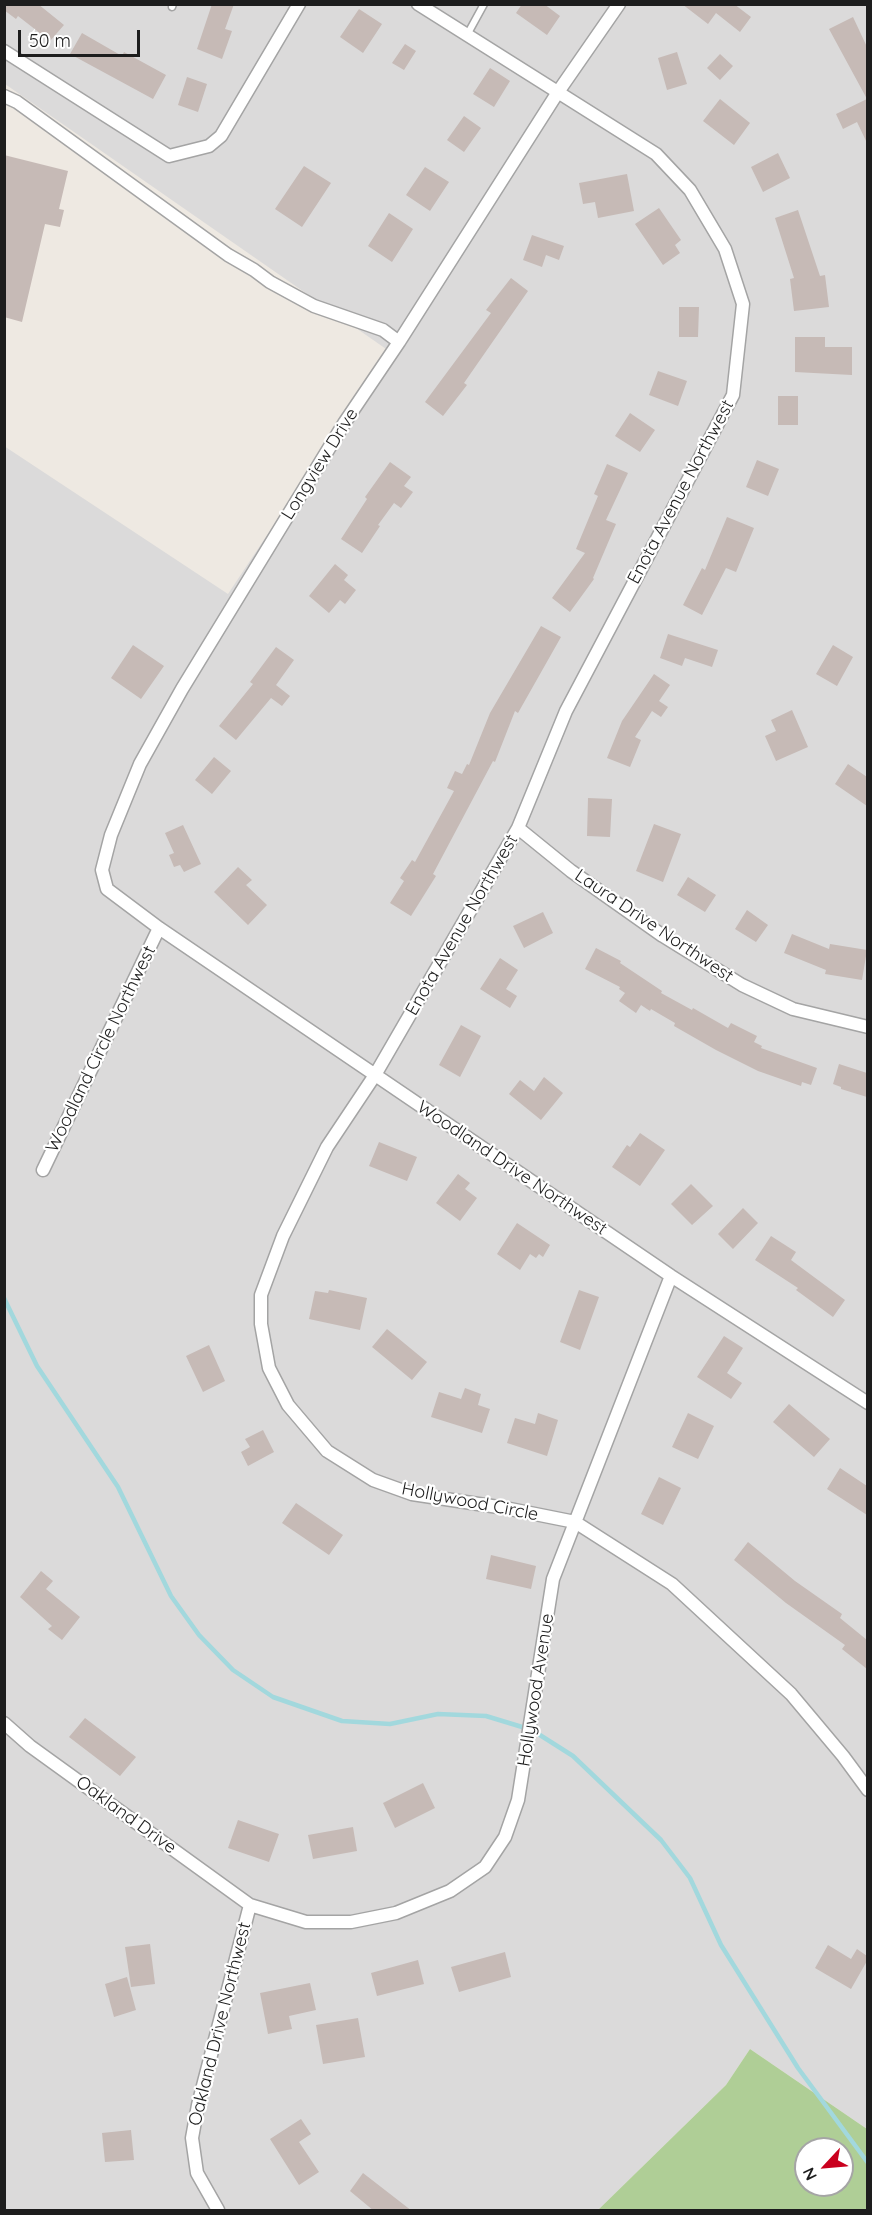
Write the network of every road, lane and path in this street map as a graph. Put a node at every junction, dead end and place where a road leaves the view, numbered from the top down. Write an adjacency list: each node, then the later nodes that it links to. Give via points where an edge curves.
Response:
1 (299, 4): 6 (street, via 221,136 209,146 169,156)
2 (418, 4): 5 (street, Enota Avenue Northwest)
3 (484, 4): 5 (lane)
4 (620, 4): 7 (street, Longview Drive)
5 (466, 35): 7 (street, Enota Avenue Northwest)
6 (4, 51)
7 (558, 92): 9 (street, Longview Drive); 10 (street, Enota Avenue Northwest, via 656,154 690,190 725,249 743,304 733,395 566,711)
8 (4, 96): 9 (street, via 270,282 314,306 383,330)
9 (399, 342): 11 (street, Longview Drive, via 345,422 140,764 111,835 102,870 107,889)
10 (518, 828): 12 (street, Laura Drive Northwest, via 663,936 742,985 793,1010); 13 (street, Enota Avenue Northwest)
11 (159, 928): 13 (street, Woodland Drive Northwest); 14 (street, Woodland Circle Northwest)
12 (867, 1027)
13 (375, 1075): 15 (street, Woodland Drive Northwest); 17 (street, Hollywood Circle, via 327,1147 284,1236 261,1295 261,1324 269,1368 288,1405 327,1451 373,1480 412,1494)
14 (43, 1170)
15 (671, 1276): 16 (street, Woodland Drive Northwest); 17 (street, Hollywood Avenue)
16 (867, 1403)
17 (575, 1522): 19 (street, Hollywood Circle, via 672,1584 791,1694); 20 (street, Hollywood Avenue, via 553,1579 519,1800 506,1837 485,1867 450,1891 396,1913 351,1922 306,1922)
18 (4, 1723): 20 (street, Oakland Drive, via 30,1746)
19 (867, 1790)
20 (250, 1905): 21 (street, Oakland Drive Northwest, via 192,2138 197,2173)
21 (218, 2211)

